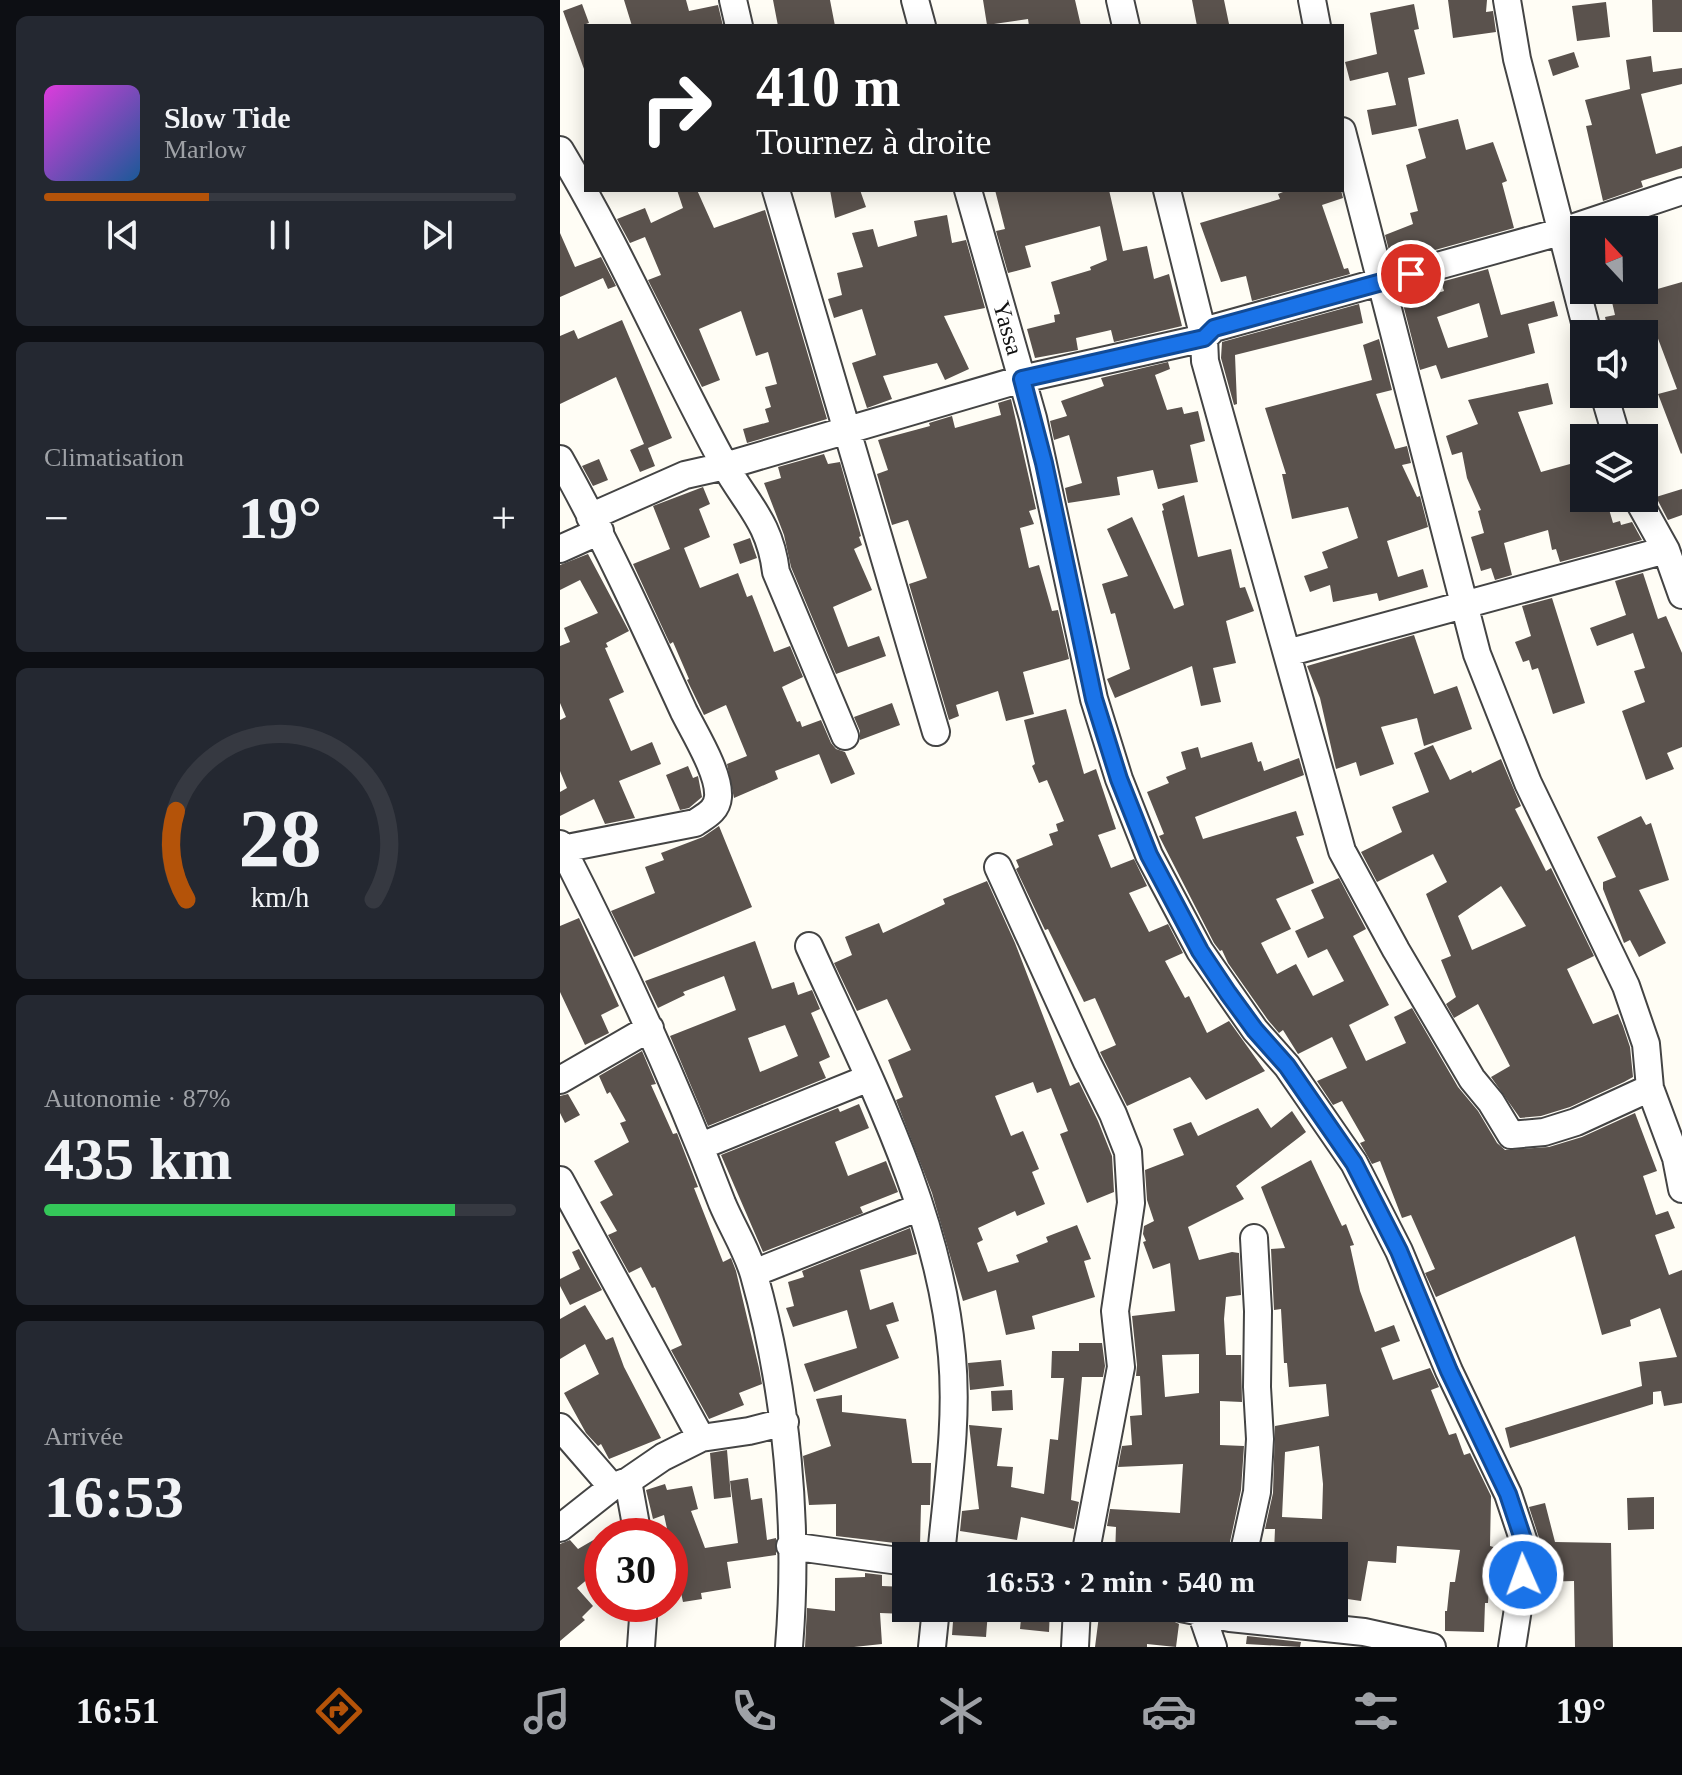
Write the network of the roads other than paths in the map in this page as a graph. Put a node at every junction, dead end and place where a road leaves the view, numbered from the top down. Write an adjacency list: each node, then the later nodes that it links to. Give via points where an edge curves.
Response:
1 (733, 0): 6 (street)
2 (915, 0): 7 (street)
3 (1120, 0): 8 (street)
4 (1312, 0): 9 (street)
5 (1507, 0): 18 (street)
6 (739, 24)
7 (921, 24)
8 (1126, 24)
9 (1317, 24)
10 (1344, 139): 19 (street)
11 (560, 150): 12 (street)
12 (584, 190)
13 (1682, 191): 18 (street)
14 (585, 192): 25 (street)
15 (777, 192): 23 (street)
16 (969, 192): 22 (street, Yassa)
17 (1168, 192): 21 (street)
18 (1560, 232): 19 (street); 20 (street)
19 (1382, 283): 21 (street, via 1214,328); 31 (street)
20 (1584, 320)
21 (1204, 338): 22 (street); 32 (street, via 1205,361)
22 (1022, 379): 23 (street); 71 (street, Yassa, via 1094,699 1119,779 1149,855 1200,951 1354,1163 1399,1251 1508,1494 1527,1551)
23 (848, 430): 25 (street); 33 (street)
24 (560, 459): 27 (street)
25 (725, 466): 27 (street, via 685,475); 34 (street, via 773,545 776,572)
26 (1645, 512): 29 (street)
27 (595, 524): 28 (street); 35 (street, via 717,783 718,800 712,812 695,823)
28 (560, 549)
29 (1666, 550): 30 (street); 31 (street)
30 (1682, 595)
31 (1466, 606): 32 (street); 41 (street, via 1498,712 1626,986 1646,1044)
32 (1287, 653): 41 (street, via 1342,851 1457,1053 1511,1135 1576,1122)
33 (936, 732)
34 (845, 736)
35 (561, 846): 38 (street)
36 (998, 867): 55 (street, via 1128,1152 1131,1203 1115,1311 1121,1367)
37 (809, 946): 39 (street)
38 (650, 1028): 40 (street); 42 (street)
39 (869, 1078): 42 (street); 45 (street)
40 (560, 1080)
41 (1650, 1088): 44 (street)
42 (701, 1146): 47 (street)
43 (560, 1180): 50 (street)
44 (1682, 1189)
45 (920, 1207): 47 (street); 54 (street, via 939,1269 952,1358 954,1406)
46 (1254, 1238): 56 (street, via 1260,1439 1257,1492)
47 (754, 1273): 48 (street)
48 (785, 1422): 50 (street); 57 (street)
49 (560, 1427): 51 (street)
50 (701, 1438): 51 (street)
51 (620, 1484): 52 (street); 53 (street)
52 (632, 1518)
53 (560, 1528)
54 (942, 1542)
55 (1088, 1542)
56 (1246, 1542)
57 (790, 1546): 58 (street); 66 (street)
58 (892, 1560)
59 (643, 1622): 65 (street)
60 (935, 1622): 67 (street)
61 (1076, 1622): 68 (street)
62 (1198, 1622): 69 (street)
63 (1277, 1622): 64 (street)
64 (1364, 1639): 70 (street)
65 (641, 1647)
66 (789, 1647)
67 (932, 1647)
68 (1075, 1647)
69 (1213, 1647)
70 (1432, 1647)
71 (1512, 1647)

